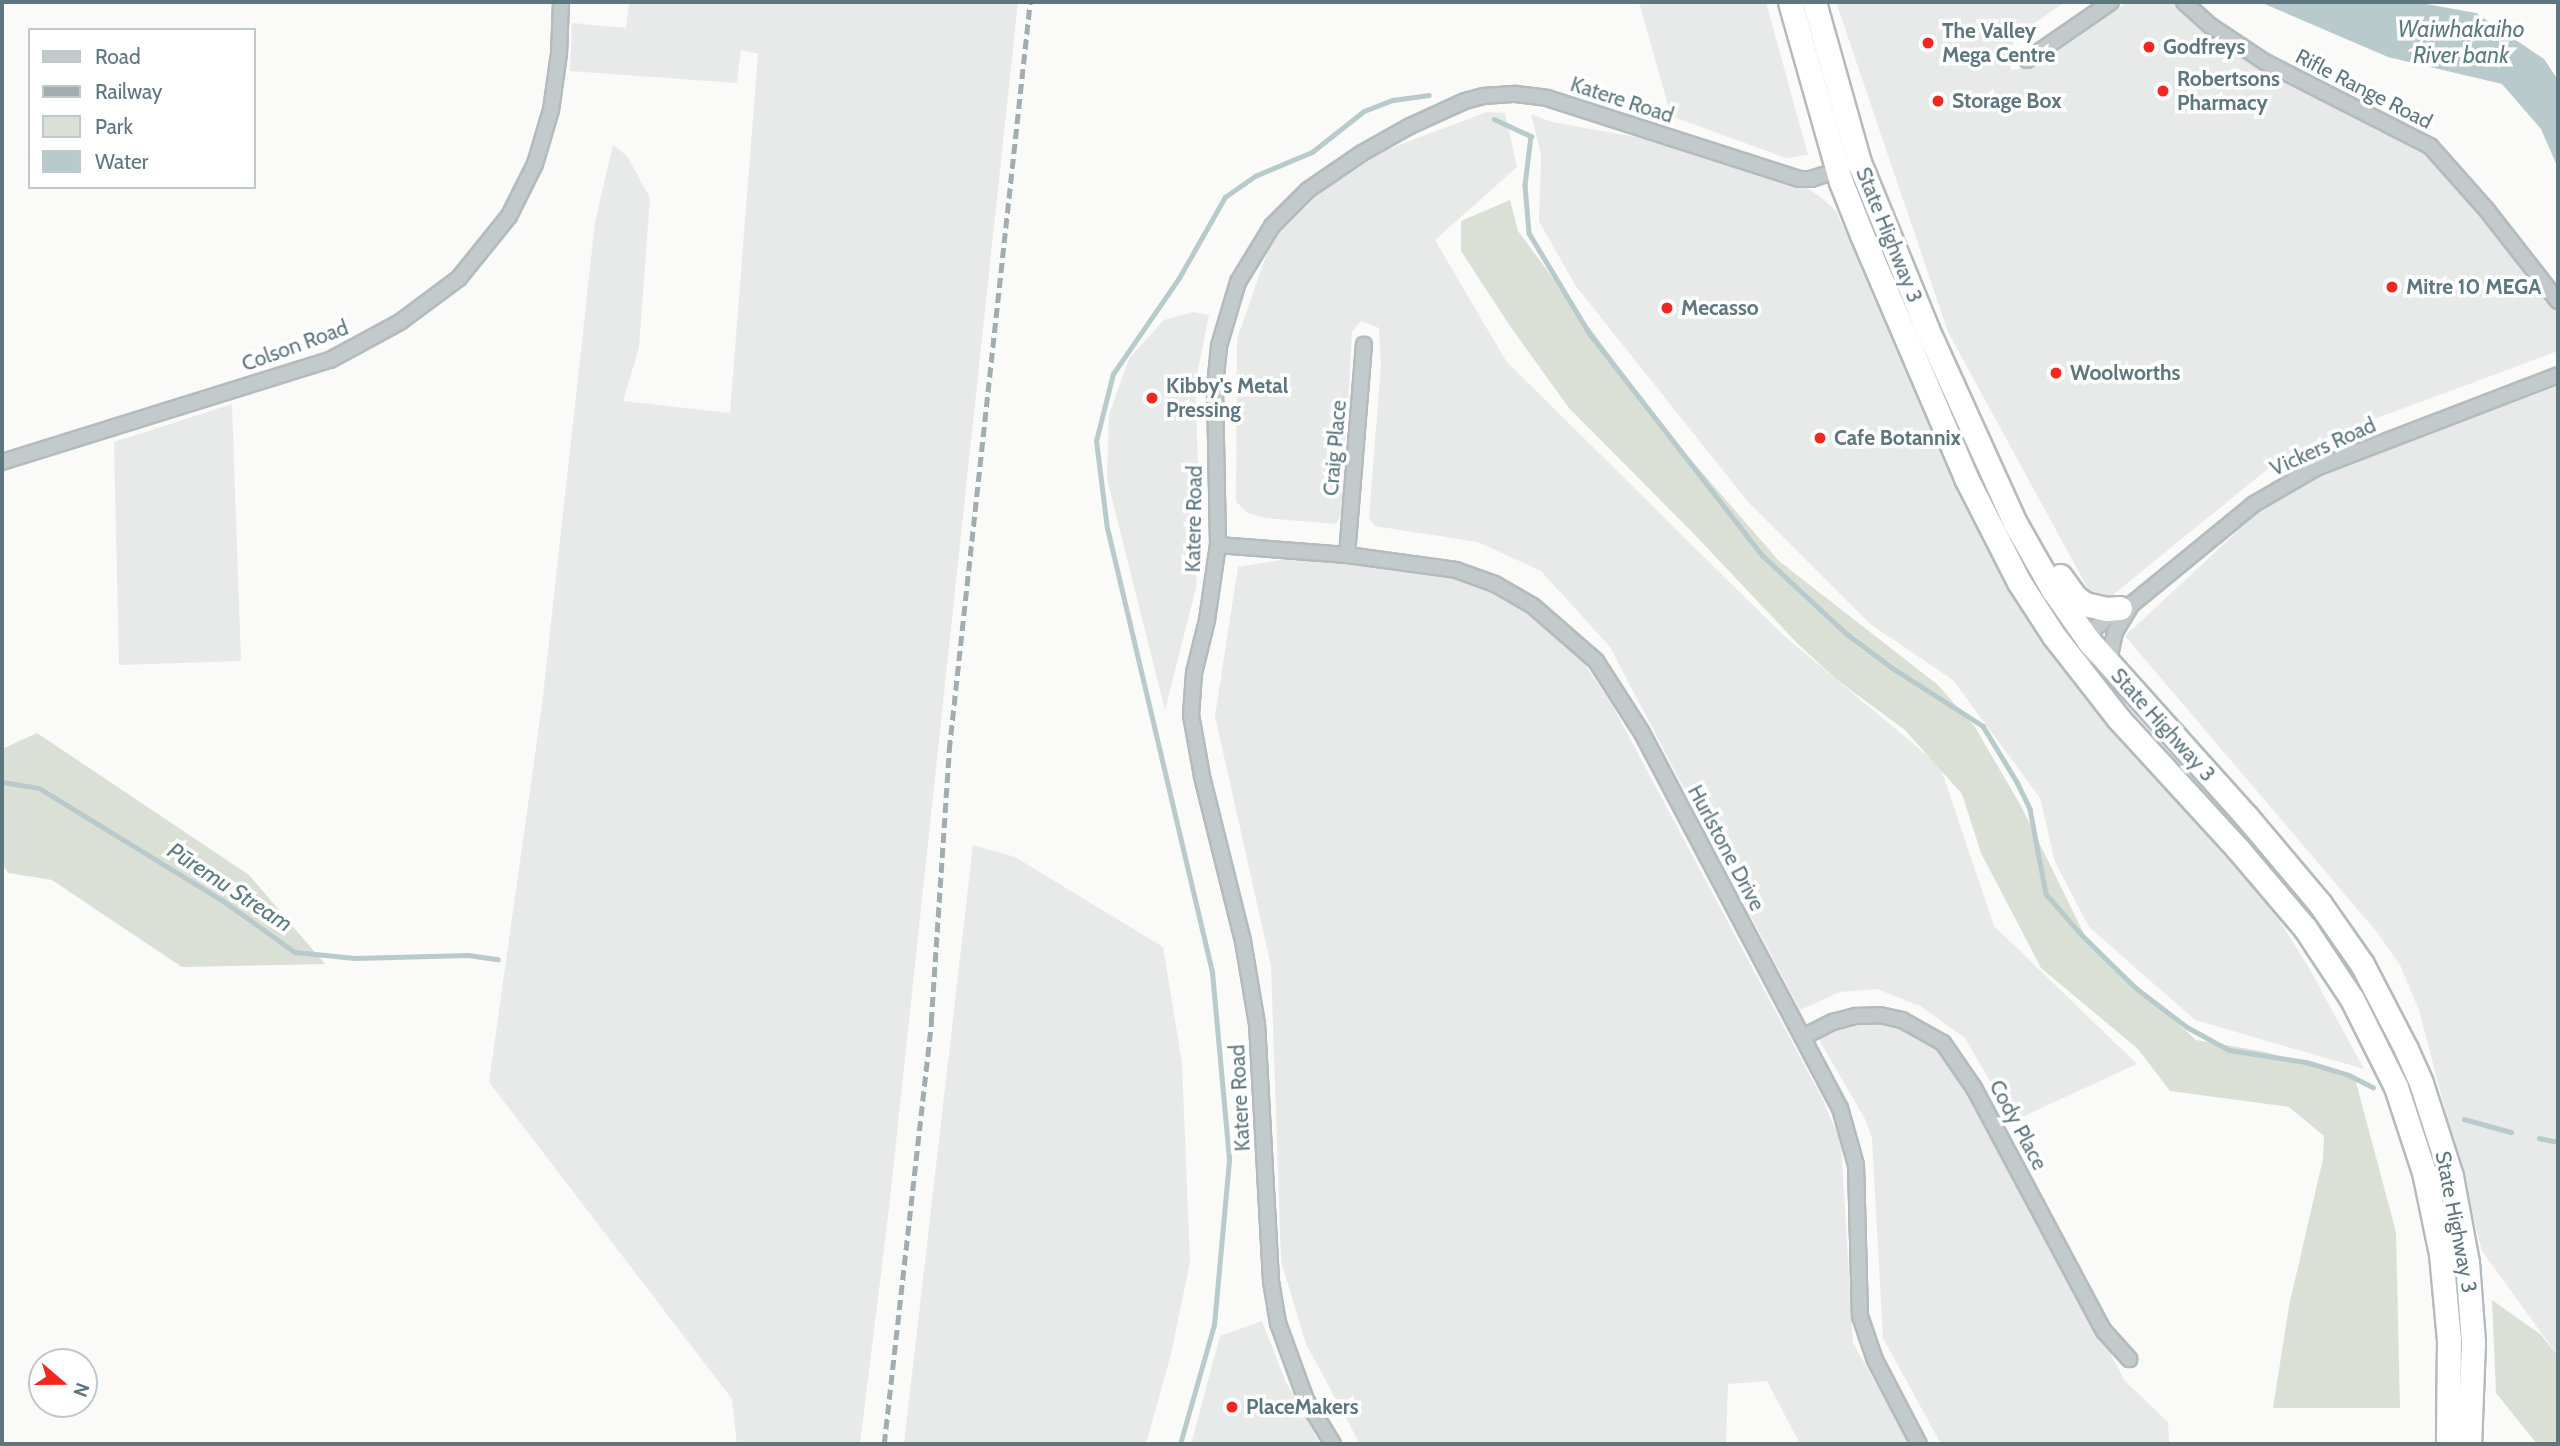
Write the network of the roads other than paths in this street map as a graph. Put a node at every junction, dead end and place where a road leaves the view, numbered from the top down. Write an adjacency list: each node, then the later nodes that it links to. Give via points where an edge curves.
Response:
1 (561, 2): 11 (street, Colson Road, via 551,110 535,164 509,216 459,278 400,322 330,360)
2 (1790, 2): 7 (highway, State Highway 3)
3 (1814, 2): 7 (highway, State Highway 3)
4 (2111, 2): 6 (street)
5 (2184, 2): 8 (street, Rifle Range Road, via 2265,62 2430,146)
6 (2026, 60)
7 (1849, 166): 12 (highway, State Highway 3, via 1901,269); 13 (street, Katere Road, via 1811,180 1799,179 1572,105 1516,94 1465,100 1362,153 1287,210 1238,282 1219,346 1215,387); 18 (highway, State Highway 3, via 1879,276 1971,490 2019,582)
8 (2558, 302)
9 (1364, 345): 14 (street, Craig Place)
10 (2558, 375): 15 (street, Vickers Road, via 2307,473 2254,504)
11 (2, 462)
12 (2004, 501): 15 (highway, via 2033,533 2075,597 2095,607); 16 (highway, State Highway 3, via 2053,590)
13 (1218, 545): 14 (street, Hurlstone Drive); 21 (street, Katere Road, via 1194,673 1192,734 1234,901 1257,1024 1271,1281 1278,1323 1306,1400)
14 (1347, 555): 19 (street, Hurlstone Drive, via 1418,562 1495,584 1533,606 1595,660 1642,733)
15 (2126, 606): 16 (street, Vickers Road, via 2094,629); 17 (street, Vickers Road)
16 (2088, 640): 17 (highway, State Highway 3); 18 (street, Vickers Road)
17 (2108, 665): 24 (highway, State Highway 3, via 2320,904 2362,964 2406,1049 2451,1176 2467,1262 2473,1342)
18 (2080, 671): 23 (highway, State Highway 3, via 2305,928 2378,1047 2410,1124 2435,1214 2449,1340)
19 (1803, 1037): 20 (street, Cody Place, via 1833,1022 1880,1015 1902,1020 1943,1042 1974,1088 2104,1331); 22 (street, Hurlstone Drive, via 1851,1136 1856,1165 1860,1316 1875,1360)
20 (2129, 1359)
21 (1333, 1444)
22 (1919, 1444)
23 (2448, 1444)
24 (2469, 1444)

